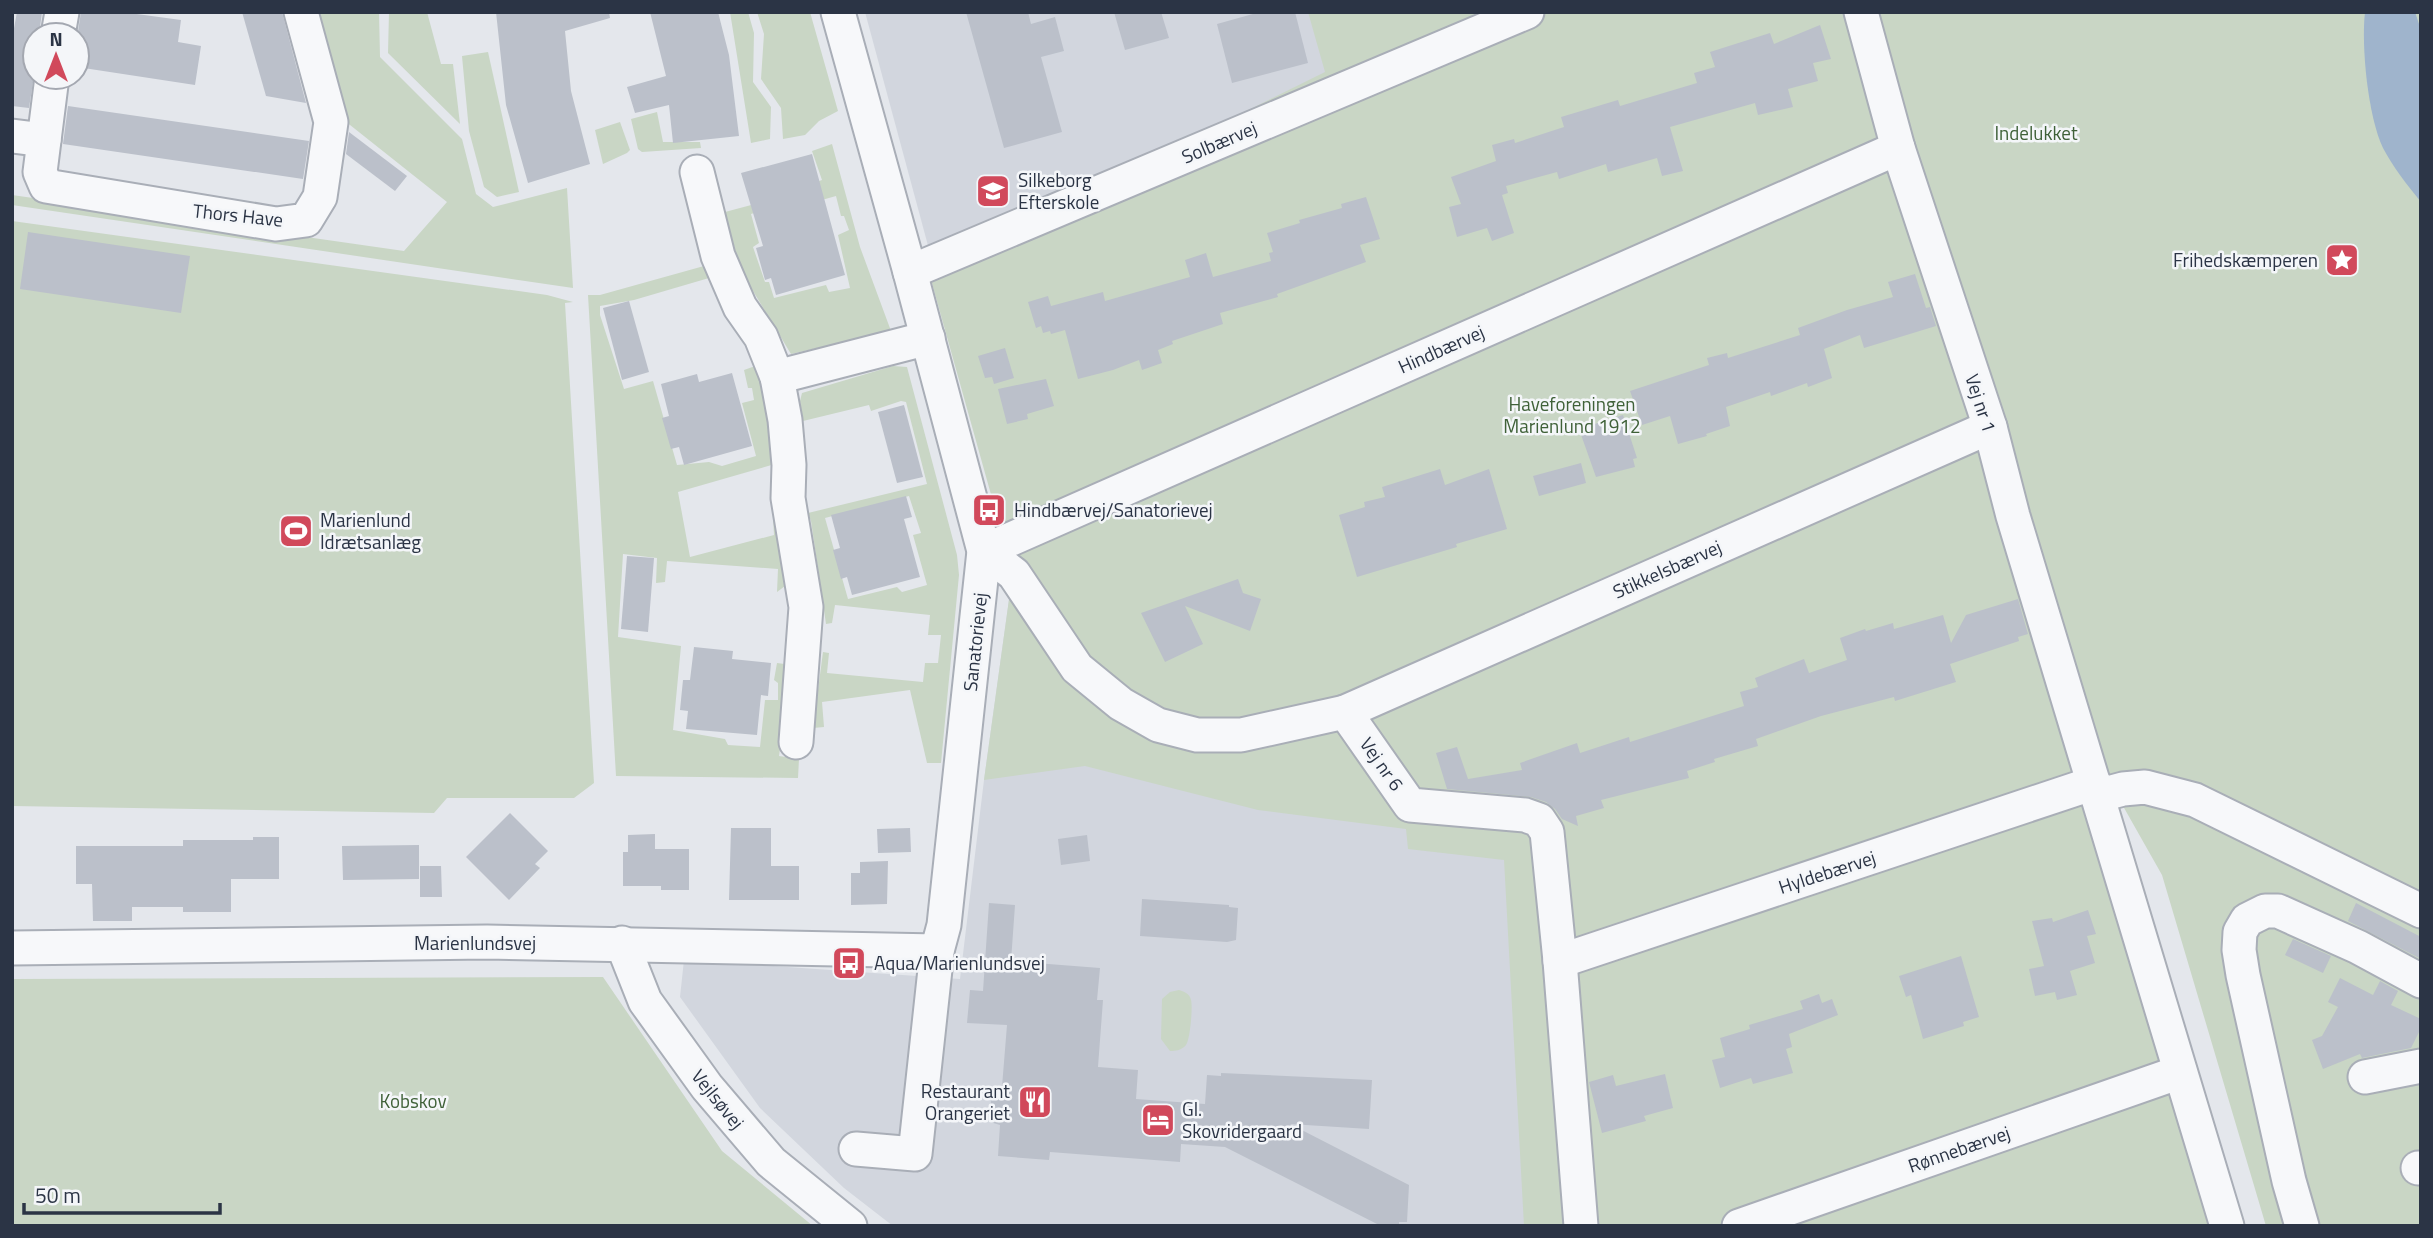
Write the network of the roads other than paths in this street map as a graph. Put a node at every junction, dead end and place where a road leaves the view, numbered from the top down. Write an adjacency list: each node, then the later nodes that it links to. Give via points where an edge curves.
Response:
1 (301, 12): 6 (street, Thors Have, via 331,122 320,197 306,220 276,224 46,186)
2 (838, 12): 9 (street, Sanatorievej)
3 (1527, 12): 9 (street, Solbærvej)
4 (1861, 12): 7 (street, Vej nr 1)
5 (46, 91): 6 (street, Thors Have)
6 (28, 138)
7 (1898, 148): 12 (street, Vej nr 1); 13 (street, Hindbærvej)
8 (697, 172): 11 (street, via 718,256)
9 (911, 272): 10 (street, Sanatorievej)
10 (928, 338): 11 (street); 13 (street, Sanatorievej)
11 (777, 377): 15 (street, via 785,420 788,498 806,607)
12 (1990, 427): 14 (street, Stikkelsbærvej); 16 (street, Vej nr 1)
13 (984, 551): 14 (street, via 1014,574 1077,668 1121,704 1158,725 1197,735 1241,735); 20 (street, Sanatorievej, via 944,925)
14 (1345, 712): 21 (street, Vej nr 6, via 1410,804 1539,820 1547,832)
15 (796, 742)
16 (2095, 789): 17 (street, Hyldebærvej, via 2144,787 2195,800); 21 (street, Hyldebærvej); 24 (street, Vej nr 1)
17 (2421, 911)
18 (622, 943): 19 (street, Marienlundsvej); 20 (street, Marienlundsvej); 27 (street, Vejlsøvej, via 645,1001 707,1087 771,1162)
19 (12, 948)
20 (937, 951): 26 (street, Sanatorievej, via 915,1154)
21 (1560, 961): 28 (street, Vej nr 6)
22 (2421, 981): 31 (street, via 2278,911 2255,915 2240,932 2242,975)
23 (2421, 1066): 25 (street)
24 (2180, 1072): 29 (street, Rønnebærvej); 30 (street, Vej nr 1)
25 (2365, 1077)
26 (856, 1149)
27 (850, 1226)
28 (1581, 1226)
29 (1739, 1226)
30 (2227, 1226)
31 (2302, 1226)

